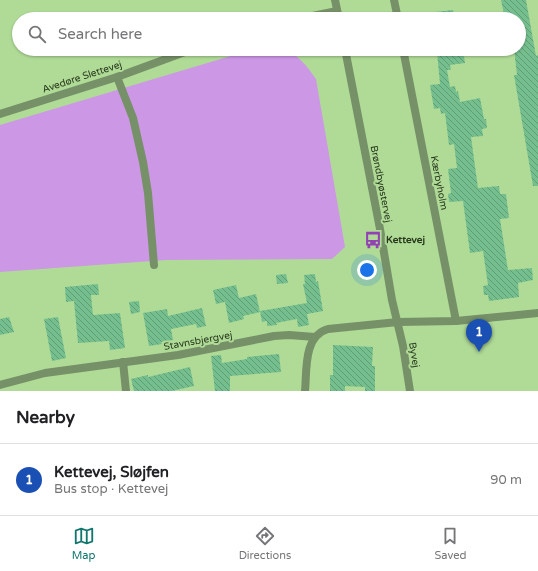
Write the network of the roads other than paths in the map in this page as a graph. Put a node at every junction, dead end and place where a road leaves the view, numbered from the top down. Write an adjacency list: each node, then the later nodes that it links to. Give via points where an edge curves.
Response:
1 (335, 0): 3 (street)
2 (394, 0): 4 (street)
3 (337, 12)
4 (397, 12)
5 (174, 56): 8 (street, Avedøre Slettevej)
6 (346, 56): 13 (street, Brøndbyøstervej)
7 (404, 56): 12 (street, Kærbyholm)
8 (117, 77): 9 (street, Avedøre Slettevej); 10 (street, via 133,118 143,162)
9 (0, 114)
10 (154, 265)
11 (538, 313): 12 (street)
12 (456, 320): 13 (street)
13 (398, 322): 14 (street, Stavnsbjergvej, via 328,329 319,332); 19 (street, Byvej)
14 (315, 337): 15 (street, Stavnsbjergvej, via 281,335 178,355); 18 (street, via 308,351)
15 (123, 362): 16 (street, Stavnsbjergvej, via 45,373); 17 (street)
16 (0, 385)
17 (126, 391)
18 (305, 391)
19 (410, 391)

